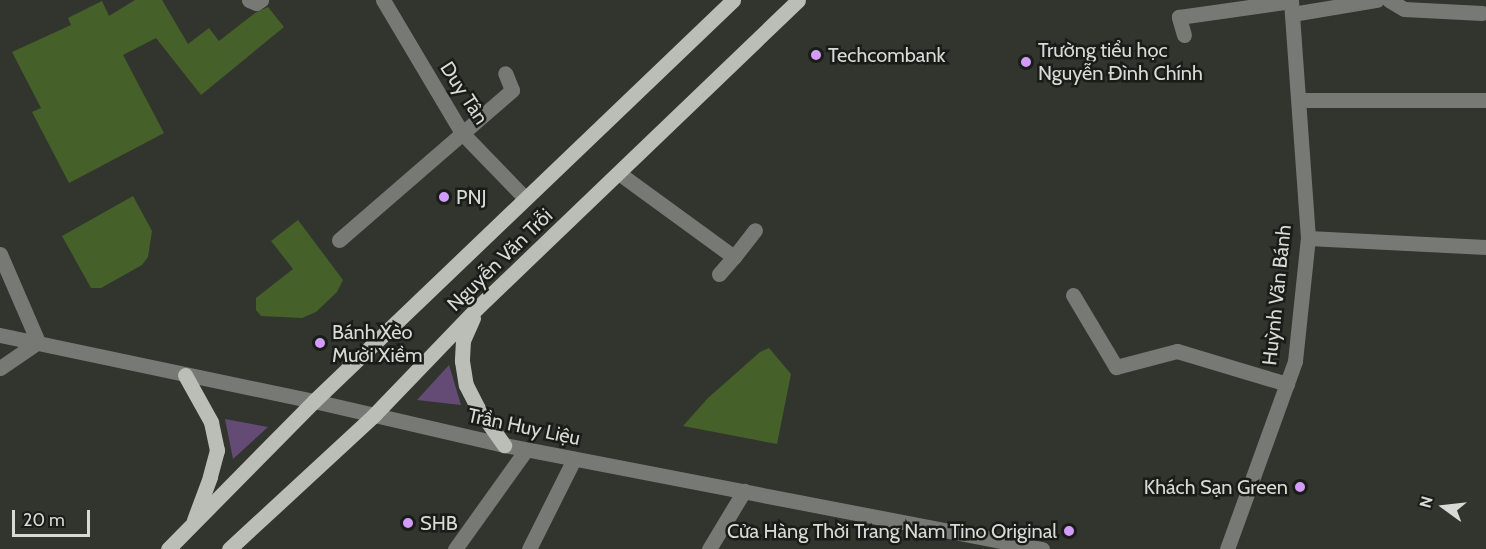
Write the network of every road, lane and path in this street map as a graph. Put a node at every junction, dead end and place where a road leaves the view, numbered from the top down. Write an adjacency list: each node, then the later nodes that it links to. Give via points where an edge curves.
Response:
1 (249, 0): 2 (street)
2 (261, 0)
3 (383, 0): 14 (street, Duy Tân)
4 (733, 0): 16 (main road, Nguyễn Văn Trỗi)
5 (798, 0): 15 (main road, Nguyễn Văn Trỗi)
6 (1377, 0): 8 (street)
7 (1389, 0): 9 (street, via 1404,9)
8 (1292, 5): 10 (street, via 1179,17); 12 (street, Huỳnh Văn Bánh)
9 (1482, 13)
10 (1184, 35)
11 (505, 73): 14 (street, via 512,90)
12 (1300, 100): 13 (street); 18 (street, Huỳnh Văn Bánh)
13 (1486, 100)
14 (462, 133): 16 (street, Duy Tân); 19 (street)
15 (620, 174): 22 (street); 25 (main road, Nguyễn Văn Trỗi)
16 (525, 198): 31 (main road, Nguyễn Văn Trỗi)
17 (755, 230): 22 (street)
18 (1308, 238): 20 (street); 30 (street, Huỳnh Văn Bánh, via 1295,361)
19 (339, 240)
20 (1486, 247)
21 (0, 254): 27 (street)
22 (734, 257): 23 (street)
23 (719, 274)
24 (1073, 295): 30 (street, via 1116,367 1177,351)
25 (476, 309): 32 (main road, Nguyễn Văn Trỗi); 33 (main road, via 463,340 466,384)
26 (0, 335): 27 (street, Trần Huy Liệu)
27 (38, 342): 28 (street); 29 (street, Trần Huy Liệu)
28 (0, 368)
29 (185, 375): 31 (street, Trần Huy Liệu); 37 (main road, via 211,422 217,450)
30 (1287, 384): 44 (street, Huỳnh Văn Bánh)
31 (314, 401): 32 (street, Trần Huy Liệu); 37 (main road, Nguyễn Văn Trỗi)
32 (374, 416): 33 (street, Trần Huy Liệu); 39 (main road, Nguyễn Văn Trỗi)
33 (504, 446): 34 (street, Trần Huy Liệu)
34 (526, 450): 35 (street, Trần Huy Liệu); 40 (street)
35 (574, 459): 36 (street, Trần Huy Liệu); 41 (street)
36 (744, 491): 42 (street); 43 (street, Trần Huy Liệu)
37 (191, 526): 38 (main road, Nguyễn Văn Trỗi)
38 (168, 549)
39 (229, 549)
40 (455, 549)
41 (529, 549)
42 (709, 549)
43 (1042, 549)
44 (1227, 549)

